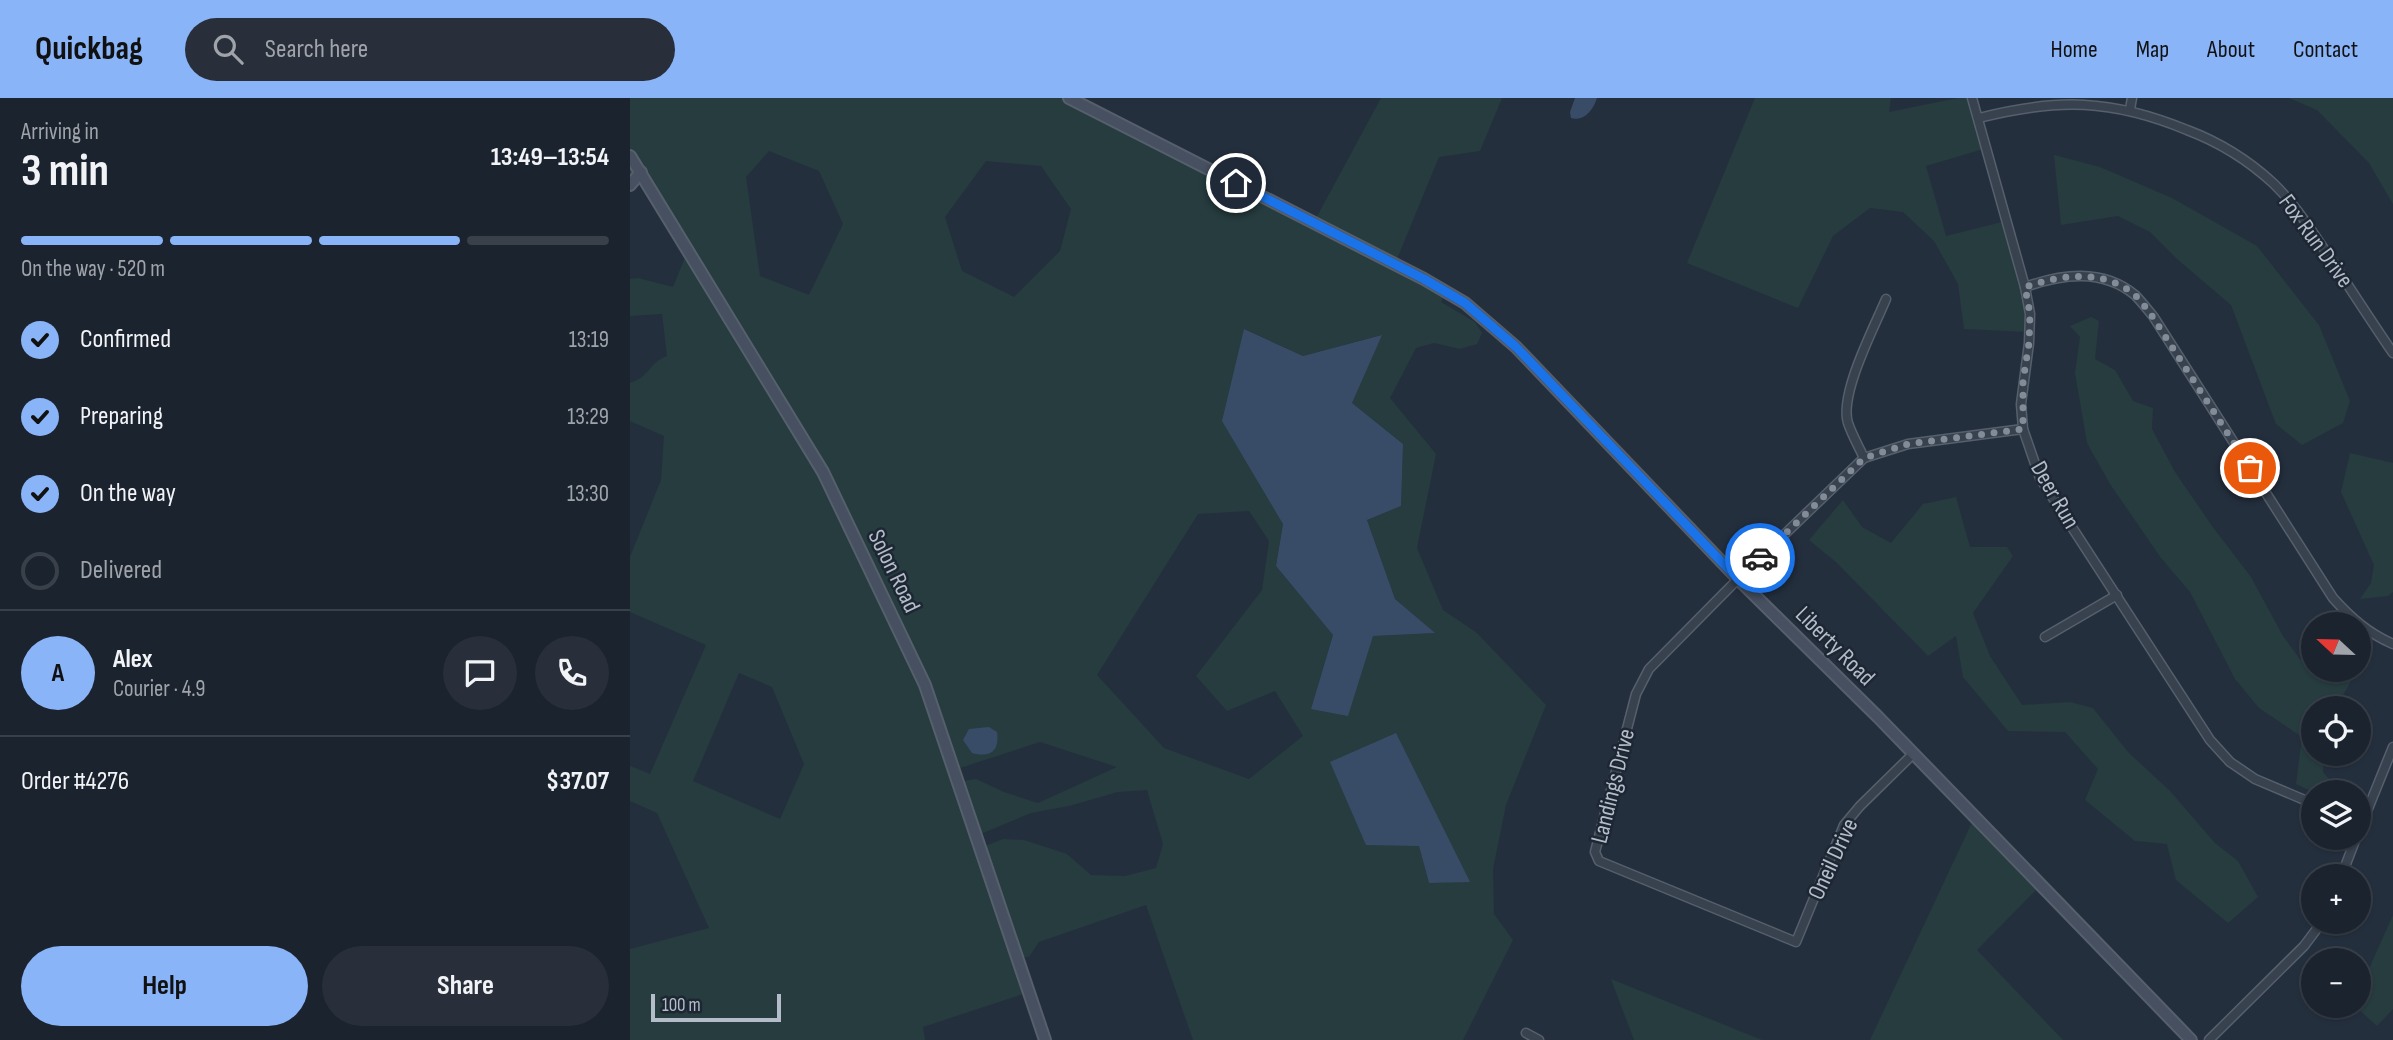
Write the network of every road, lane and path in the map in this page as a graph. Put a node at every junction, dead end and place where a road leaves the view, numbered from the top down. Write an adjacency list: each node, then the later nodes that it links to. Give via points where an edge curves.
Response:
1 (1069, 98): 14 (street, Liberty Road, via 1465,303 1516,347)
2 (1972, 98): 5 (street, Deer Run)
3 (2132, 98): 4 (street)
4 (2130, 109): 5 (street, Fox Run Drive, via 2053,104); 11 (street, Fox Run Drive, via 2208,138 2274,183 2303,218)
5 (1979, 118): 9 (street, Deer Run)
6 (630, 156): 7 (street, Solon Road)
7 (640, 172): 8 (street); 25 (street, Solon Road, via 824,472 925,685)
8 (630, 186)
9 (2025, 287): 12 (street, Deer Run, via 2030,323); 17 (street, via 2054,277 2081,275 2117,284 2135,296 2333,598 2366,630)
10 (1886, 299): 13 (street, via 1846,405 1847,422)
11 (2393, 353)
12 (2023, 429): 13 (street, via 1908,444); 15 (street, Deer Run, via 2040,478)
13 (1864, 458): 14 (street, Landings Drive)
14 (1738, 579): 19 (street, Liberty Road); 23 (street, Landings Drive, via 1642,680 1595,852 1600,861)
15 (2117, 595): 16 (street); 20 (street, Deer Run, via 2210,740 2230,762 2255,779)
16 (2045, 637)
17 (2393, 644)
18 (2393, 747): 21 (street)
19 (1912, 755): 23 (street, Oneil Drive, via 1844,825); 27 (street, Liberty Road)
20 (2301, 798)
21 (2371, 800)
22 (2313, 934): 28 (street)
23 (1796, 942)
24 (1526, 1032): 26 (street)
25 (1045, 1040)
26 (1539, 1040)
27 (2191, 1040)
28 (2209, 1040)

